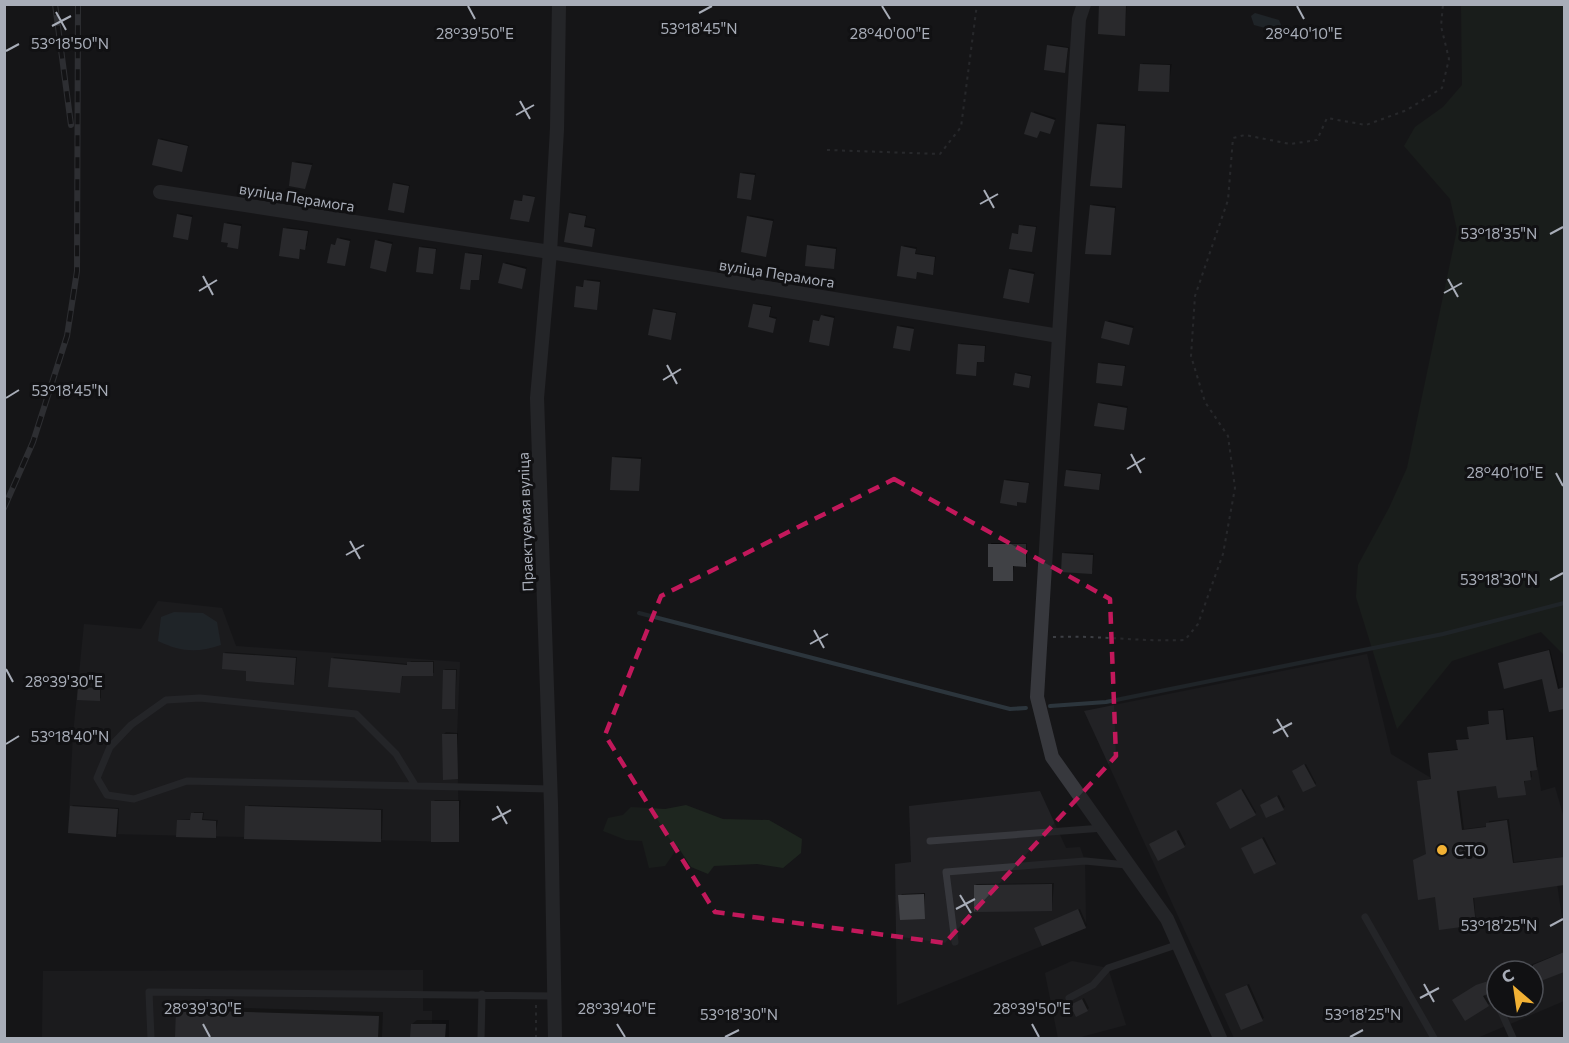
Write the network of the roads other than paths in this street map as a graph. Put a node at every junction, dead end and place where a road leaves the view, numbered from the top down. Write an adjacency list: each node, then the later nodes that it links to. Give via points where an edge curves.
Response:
1 (559, 4): 4 (street, Праектуемая вуліца)
2 (1084, 4): 5 (street, via 1079,20)
3 (160, 192): 4 (street, вуліца Перамога)
4 (550, 252): 5 (street, вуліца Перамога); 7 (street, Праектуемая вуліца, via 537,398)
5 (1059, 336): 8 (street, via 1037,697 1052,757)
6 (415, 785): 6 (lane, via 187,781 134,800 107,795 97,778 110,747 130,725 166,700 200,698 356,714 396,754); 7 (lane)
7 (550, 789): 15 (street, Праектуемая вуліца)
8 (1103, 828): 9 (lane); 10 (street)
9 (930, 841)
10 (1129, 866): 12 (lane, via 1085,861 946,872); 13 (street, via 1167,919)
11 (1365, 917): 22 (lane)
12 (955, 942)
13 (1179, 944): 16 (lane, via 1108,968 1093,985); 21 (street)
14 (482, 994): 15 (lane); 18 (lane, via 150,992); 19 (lane)
15 (554, 996): 20 (street, Праектуемая вуліца)
16 (1069, 998)
17 (1505, 1019): 23 (lane)
18 (151, 1038)
19 (481, 1038)
20 (555, 1038)
21 (1220, 1038)
22 (1434, 1038)
23 (1513, 1038)

